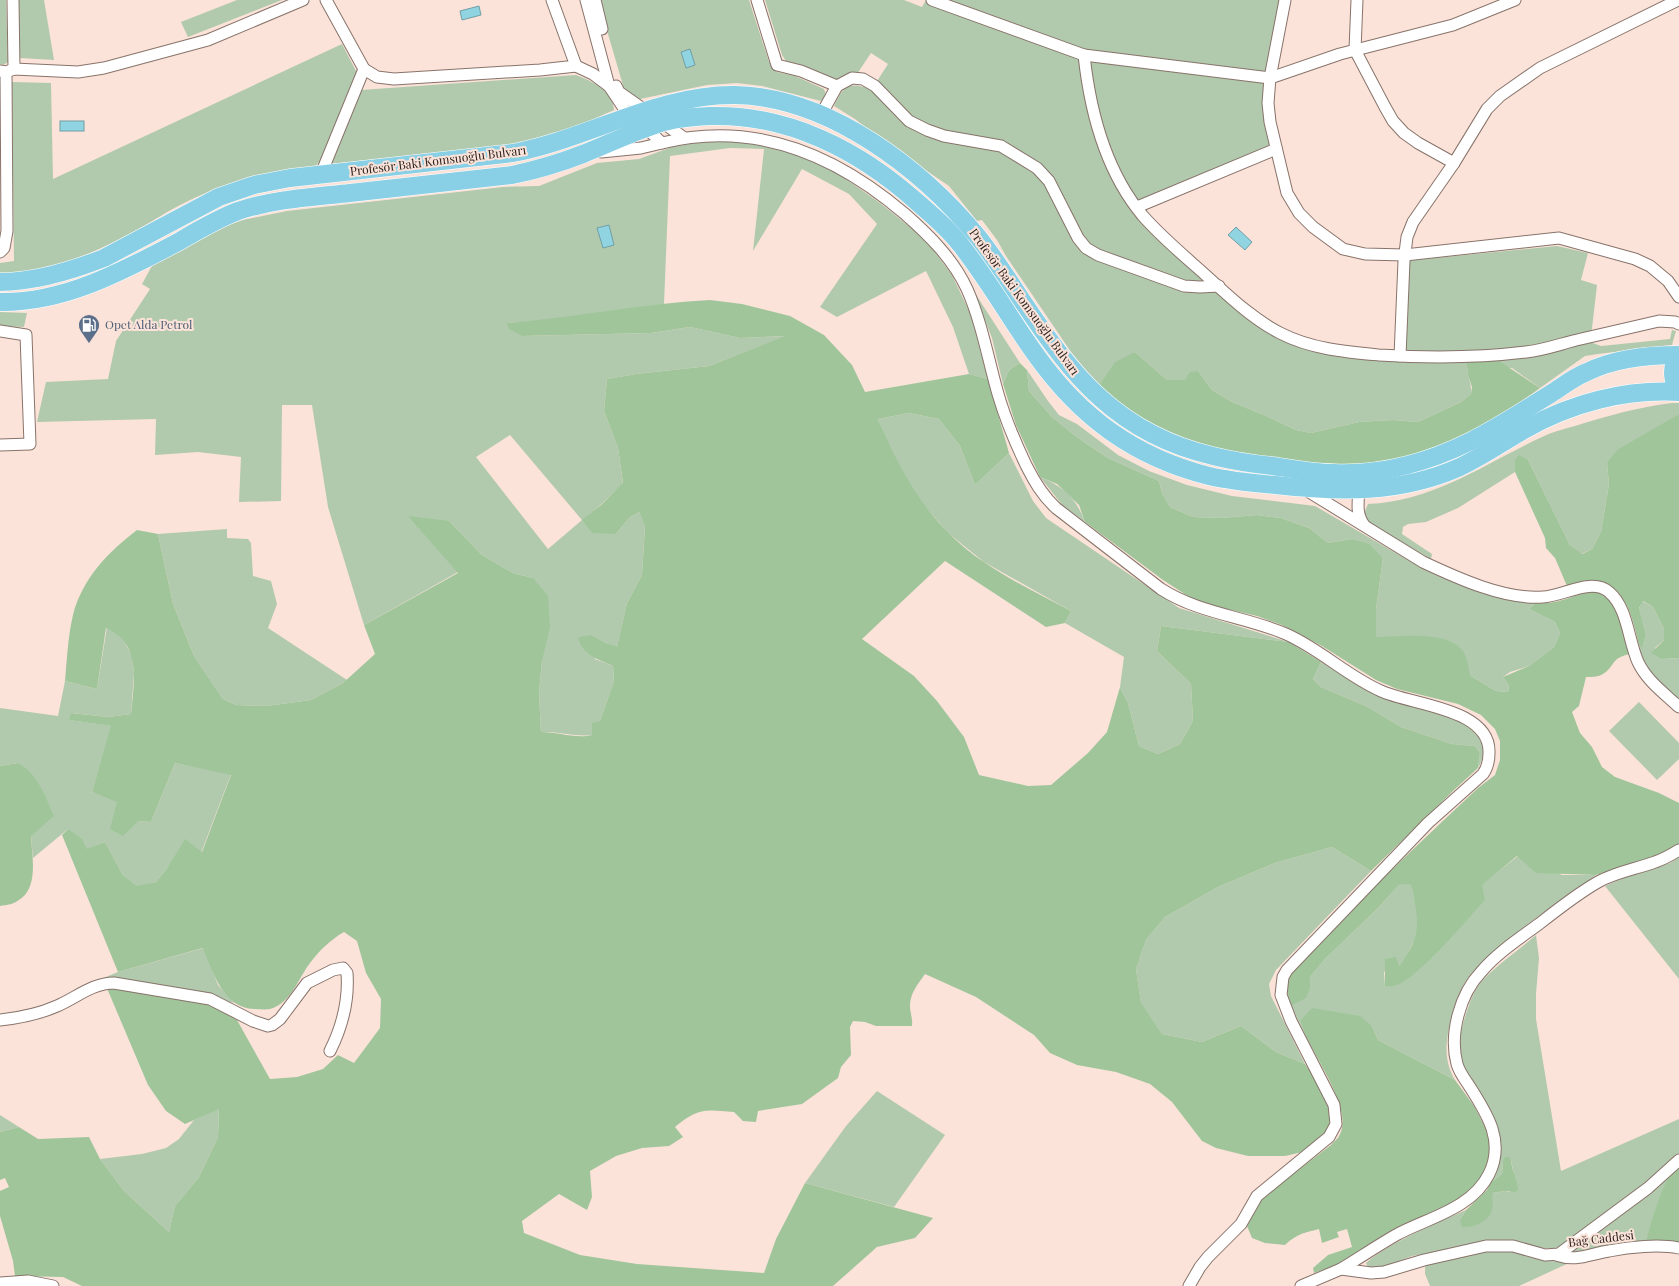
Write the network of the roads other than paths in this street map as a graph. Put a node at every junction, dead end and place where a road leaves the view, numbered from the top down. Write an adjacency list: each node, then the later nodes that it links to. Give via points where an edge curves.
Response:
1 (13, 0): 17 (street)
2 (303, 0): 17 (street, via 208,40 104,68 78,72)
3 (326, 0): 16 (street)
4 (552, 0): 15 (street)
5 (586, 0): 19 (street)
6 (594, 0): 23 (street, via 615,85)
7 (757, 0): 20 (street, via 777,65)
8 (932, 0): 14 (street)
9 (1285, 0): 18 (street)
10 (1357, 0): 13 (street)
11 (1515, 0): 13 (street, via 1453,25)
12 (1678, 0): 28 (street, via 1516,83 1487,109)
13 (1355, 50): 18 (street); 28 (street, via 1398,127 1418,144)
14 (1084, 55): 18 (street); 30 (street, via 1093,108 1108,156 1119,180)
15 (576, 66): 16 (street, via 394,79 377,77); 19 (street)
16 (364, 69): 29 (street)
17 (7, 71): 31 (street, via 7,232)
18 (1270, 78): 26 (street, via 1268,103)
19 (609, 86): 22 (street)
20 (837, 86): 21 (street); 34 (street, via 852,78 863,79 875,86 909,121 944,136 1001,146 1037,168 1054,188 1078,238 1098,255 1184,286)
21 (822, 113): 23 (main road, Profesör Baki Komsuoğlu Bulvarı, via 788,103 735,95 693,99); 39 (main road, Profesör Baki Komsuoğlu Bulvarı, via 887,153 952,207 979,238 1055,349 1103,402 1156,437 1188,450 1238,462 1313,472 1389,469 1436,456 1471,441 1601,366 1633,358)
22 (629, 116): 23 (main road, Profesör Baki Komsuoğlu Bulvarı); 29 (main road, Profesör Baki Komsuoğlu Bulvarı, via 549,145 514,153)
23 (651, 121): 24 (street, via 674,129); 25 (street); 27 (main road, Profesör Baki Komsuoğlu Bulvarı); 43 (main road, Profesör Baki Komsuoğlu Bulvarı, via 710,116 754,119 803,131 845,149 897,184 951,233 1051,375 1089,414 1118,437 1140,451 1211,476)
24 (683, 137): 25 (street); 57 (street, via 750,137 802,150 839,167 893,204 926,233 949,259 966,289 982,331 1007,420 1040,492 1062,513 1161,589 1185,603 1287,634 1382,692 1468,720 1488,740 1489,761 1483,774 1428,823 1283,977 1281,996 1334,1105 1336,1124 1330,1137 1257,1196 1241,1224 1204,1262)
25 (662, 142): 27 (street, via 641,148)
26 (1276, 149): 30 (street); 32 (street, via 1287,192 1299,213 1313,227 1343,249 1365,254)
27 (579, 155): 36 (main road, Profesör Baki Komsuoğlu Bulvarı, via 512,175 256,206 223,218 83,287 40,298)
28 (1454, 163): 32 (street, via 1413,222)
29 (321, 174): 33 (main road, Profesör Baki Komsuoğlu Bulvarı, via 235,190 104,258 72,270)
30 (1137, 206): 34 (street, via 1170,244)
31 (0, 252)
32 (1405, 255): 35 (street, via 1558,238 1650,266 1668,281); 40 (street)
33 (0, 282)
34 (1219, 286): 40 (street, via 1256,319 1297,340 1335,350)
35 (1679, 297)
36 (0, 302)
37 (1679, 324): 40 (street, via 1659,322 1528,352 1466,357)
38 (0, 331): 42 (street, via 26,335 30,444)
39 (1679, 355): 41 (main road, via 1673,370 1674,384)
40 (1400, 356)
41 (1679, 392): 44 (main road, Profesör Baki Komsuoğlu Bulvarı, via 1642,392 1587,403 1534,425 1459,467 1406,484)
42 (0, 445)
43 (1304, 488): 44 (main road, Profesör Baki Komsuoğlu Bulvarı); 45 (street)
44 (1359, 490): 45 (street, via 1358,513)
45 (1364, 525): 46 (street, via 1422,562 1492,589 1535,598 1593,586 1605,589 1620,607 1643,670 1652,683)
46 (1679, 707)
47 (1679, 850): 53 (street, via 1599,881 1480,972 1461,1008 1454,1044 1457,1066 1492,1126 1495,1151 1488,1176 1462,1204 1397,1235)
48 (0, 1020): 49 (street, via 46,1010 94,986 114,983 210,999 268,1026 280,1019 308,983 343,968 348,973 346,1001 341,1028)
49 (330, 1051)
50 (1679, 1160): 52 (street, via 1648,1188)
51 (1679, 1248): 52 (street, Bağ Caddesi, via 1610,1250 1573,1259)
52 (1556, 1255): 53 (street, Bağ Caddesi, via 1494,1245 1384,1272)
53 (1341, 1269): 54 (street)
54 (1329, 1280): 58 (street)
55 (0, 1283): 56 (street, via 28,1281)
56 (53, 1286)
57 (1189, 1286)
58 (1300, 1286)

